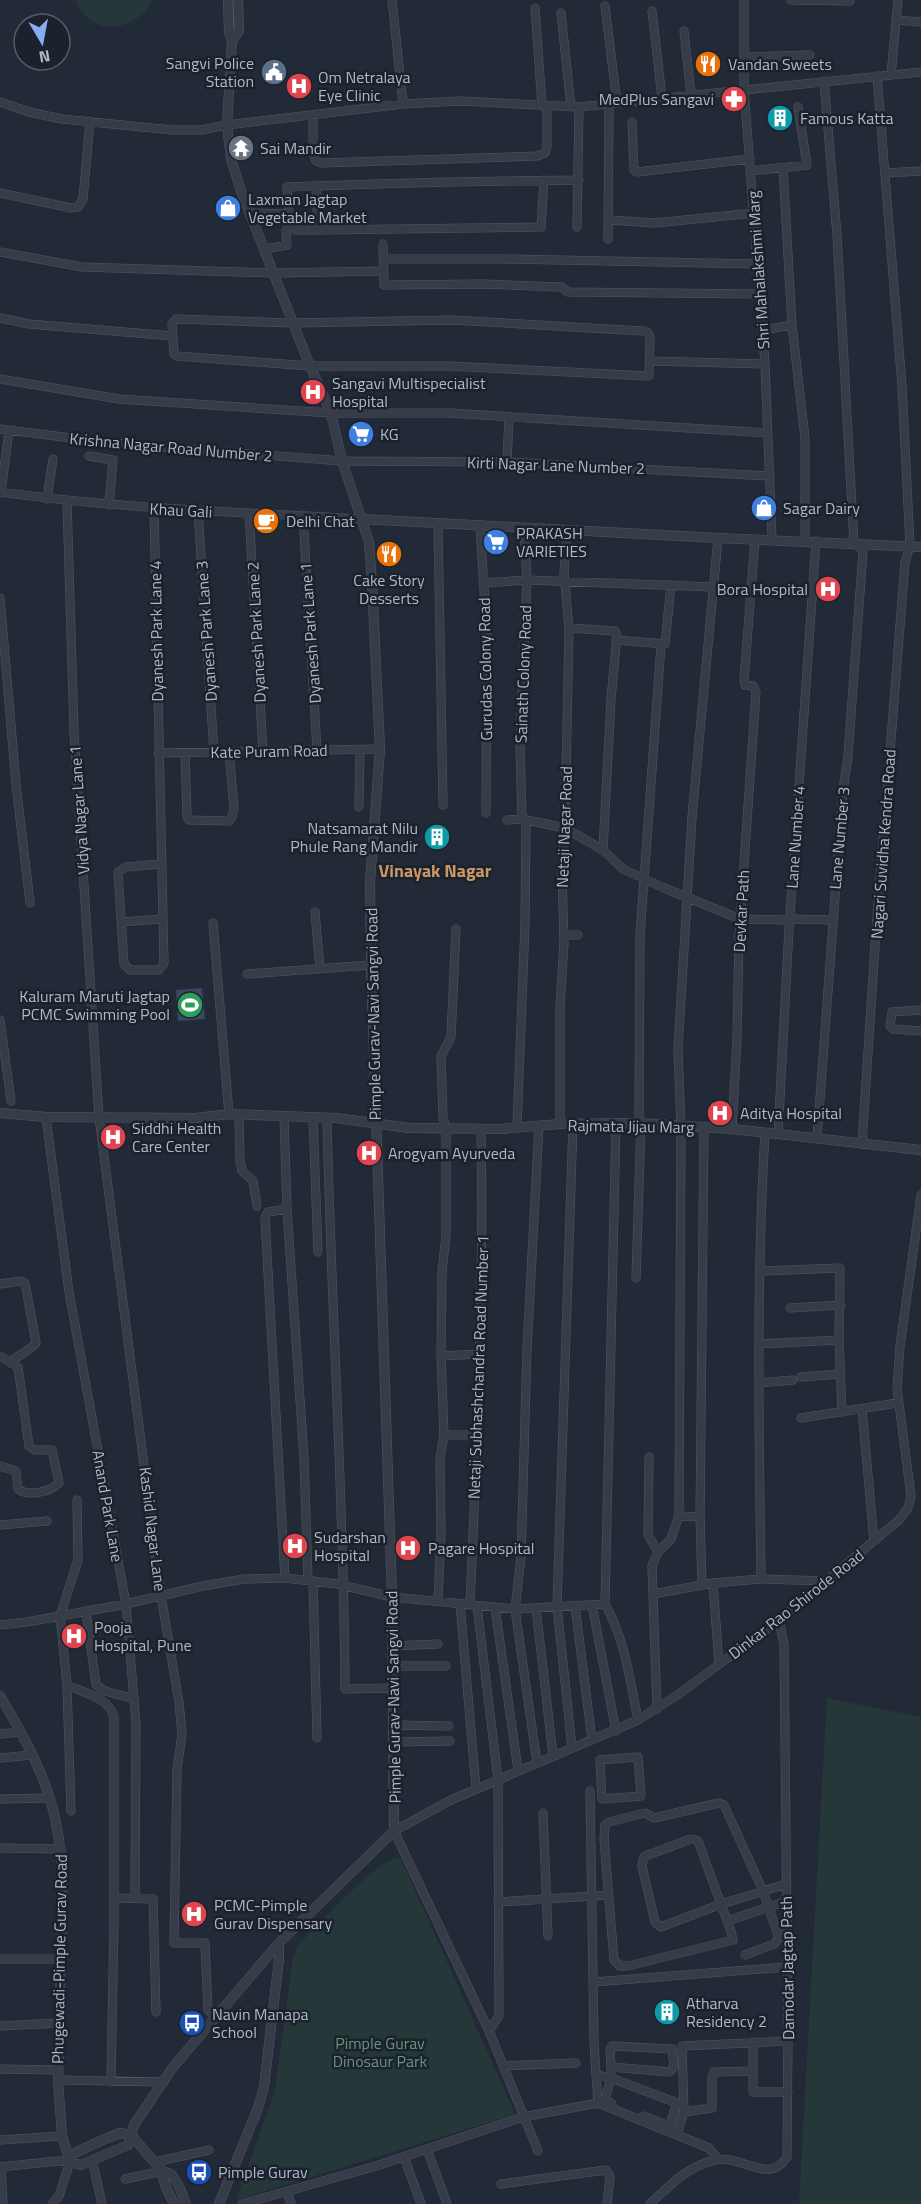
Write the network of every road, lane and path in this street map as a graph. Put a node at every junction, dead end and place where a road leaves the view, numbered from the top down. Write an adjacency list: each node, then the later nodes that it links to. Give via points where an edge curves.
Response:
1 (228, 0): 15 (street, Pimple Gurav-Navi Sangvi Road)
2 (238, 0): 15 (street, Pimple Gurav-Navi Sangvi Road, via 239,31)
3 (392, 0): 26 (street)
4 (744, 0): 17 (street, Shri Mahalakshmi Marg)
5 (791, 0): 7 (street)
6 (898, 0): 12 (street)
7 (850, 1)
8 (605, 6): 27 (street)
9 (535, 8): 28 (street)
10 (652, 10): 24 (street)
11 (561, 14): 29 (street)
12 (896, 20): 13 (street); 19 (street)
13 (921, 22)
14 (684, 31): 23 (street)
15 (232, 41): 34 (street, Pimple Gurav-Navi Sangvi Road)
16 (810, 55): 17 (street)
17 (744, 57): 22 (street, Shri Mahalakshmi Marg)
18 (921, 72): 19 (street)
19 (891, 75): 20 (street)
20 (877, 76): 21 (street); 39 (street, Nagari Suvidha Kendra Road)
21 (824, 81): 22 (street); 97 (street)
22 (744, 89): 23 (street); 35 (street, Shri Mahalakshmi Marg)
23 (691, 95): 24 (street)
24 (662, 98): 27 (street)
25 (0, 102): 32 (street, via 51,117)
26 (403, 104): 28 (street, via 461,101); 31 (street)
27 (613, 104): 29 (street); 47 (street)
28 (545, 106): 29 (street); 31 (street, via 547,147 545,153 537,156 321,163 313,154)
29 (575, 107): 41 (street)
30 (798, 107): 36 (street, via 807,165)
31 (313, 115): 34 (street)
32 (90, 121): 34 (street, via 172,130); 43 (street, via 83,199 78,207)
33 (632, 122): 35 (street, via 637,172)
34 (227, 125): 44 (street, Pimple Gurav-Navi Sangvi Road, via 231,159)
35 (750, 159): 37 (street, Shri Mahalakshmi Marg)
36 (783, 168): 37 (street); 62 (street)
37 (750, 171): 45 (street, Shri Mahalakshmi Marg)
38 (921, 171): 39 (street)
39 (886, 173): 98 (street, Nagari Suvidha Kendra Road)
40 (544, 180): 41 (street); 42 (street); 50 (street, via 541,227)
41 (579, 180): 49 (street)
42 (316, 186): 46 (street, via 287,187); 50 (street)
43 (0, 193)
44 (250, 213): 46 (street); 53 (street, Pimple Gurav-Navi Sangvi Road)
45 (754, 213): 47 (street, via 655,222); 56 (street, Shri Mahalakshmi Marg)
46 (289, 214): 48 (street)
47 (609, 220): 51 (street)
48 (290, 225): 50 (street, via 296,230); 53 (street, via 286,245)
49 (577, 227)
50 (318, 230)
51 (608, 239)
52 (383, 244): 55 (street)
53 (265, 249): 58 (street, Pimple Gurav-Navi Sangvi Road)
54 (0, 252): 58 (street, via 82,267)
55 (383, 259): 56 (street); 57 (street)
56 (758, 264): 59 (street, Shri Mahalakshmi Marg)
57 (384, 271): 58 (street); 59 (street, via 384,285 483,284 561,287 568,292)
58 (275, 273): 61 (street, Pimple Gurav-Navi Sangvi Road)
59 (760, 294): 63 (street, Shri Mahalakshmi Marg)
60 (0, 318): 64 (street)
61 (293, 323): 64 (street, via 176,320 172,324); 65 (street, via 452,320 643,331 650,337); 67 (street, Pimple Gurav-Navi Sangvi Road)
62 (792, 325): 63 (street); 95 (street, via 805,438)
63 (762, 330): 66 (street, Shri Mahalakshmi Marg)
64 (173, 336): 67 (street, via 177,356)
65 (650, 361): 66 (street); 67 (street, via 649,376 449,366)
66 (765, 364): 73 (street, Shri Mahalakshmi Marg)
67 (310, 366): 69 (street, Pimple Gurav-Navi Sangvi Road)
68 (0, 379): 69 (street, via 119,399)
69 (331, 413): 70 (street); 76 (street, Pimple Gurav-Navi Sangvi Road)
70 (509, 417): 73 (street); 77 (street)
71 (0, 429): 72 (street, Krishna Nagar Road Number 2)
72 (9, 431): 76 (street, Krishna Nagar Road Number 2); 79 (street)
73 (768, 433): 78 (street, Shri Mahalakshmi Marg)
74 (89, 456): 82 (street, via 114,460)
75 (53, 459): 80 (street)
76 (342, 461): 77 (street, Kirti Nagar Lane Number 2); 87 (street, Pimple Gurav-Navi Sangvi Road)
77 (507, 462): 78 (street, Kirti Nagar Lane Number 2)
78 (770, 476): 94 (street, Shri Mahalakshmi Marg)
79 (1, 492): 80 (street, Khau Gali)
80 (47, 499): 81 (street, Khau Gali)
81 (67, 501): 82 (street, Khau Gali); 148 (street, Vidya Nagar Lane 1, via 74,732)
82 (109, 505): 83 (street, Khau Gali)
83 (154, 509): 84 (street, Khau Gali); 115 (street, Dyanesh Park Lane 4)
84 (198, 511): 85 (street, Khau Gali); 113 (street, Dyanesh Park Lane 3)
85 (249, 513): 86 (street, Khau Gali); 112 (street, Dyanesh Park Lane 2)
86 (303, 515): 87 (street, Khau Gali); 110 (street, Dyanesh Park Lane 1)
87 (362, 519): 88 (street); 109 (street, Pimple Gurav-Navi Sangvi Road, via 369,542)
88 (438, 523): 89 (street); 117 (street)
89 (480, 525): 90 (street); 102 (street, Gurudas Colony Road)
90 (524, 528): 91 (street); 100 (street, Sainath Colony Road)
91 (567, 530): 92 (street); 101 (street, Netaji Nagar Road)
92 (717, 538): 93 (street); 104 (street)
93 (755, 539): 94 (street); 129 (street, Devkar Path, via 744,680 756,692)
94 (772, 540): 95 (street)
95 (805, 541): 96 (street)
96 (816, 541): 97 (street); 131 (street, Lane Number 4)
97 (854, 543): 98 (street); 132 (street, Lane Number 3, via 863,551)
98 (910, 546): 99 (street); 167 (street, Nagari Suvidha Kendra Road, via 904,573)
99 (921, 547)
100 (527, 580): 101 (street); 102 (street); 121 (street, Sainath Colony Road, via 520,744)
101 (565, 582): 103 (street); 106 (street, Netaji Nagar Road)
102 (483, 583): 119 (street, Gurudas Colony Road, via 487,638)
103 (671, 585): 104 (street); 108 (street, via 665,644)
104 (714, 587): 126 (street)
105 (0, 598): 127 (street)
106 (569, 628): 107 (street, via 615,632); 122 (street, Netaji Nagar Road)
107 (616, 640): 108 (street); 123 (street)
108 (661, 645): 125 (street)
109 (380, 749): 111 (street, Kate Puram Road); 138 (street, Pimple Gurav-Navi Sangvi Road, via 370,882)
110 (317, 750): 111 (street, Kate Puram Road); 112 (street, Kate Puram Road)
111 (360, 750): 118 (street)
112 (262, 751): 114 (street, Kate Puram Road)
113 (214, 752): 114 (street, Kate Puram Road); 116 (street, Kate Puram Road)
114 (229, 752): 116 (street, via 234,809 229,820 189,820)
115 (158, 753): 116 (street, Kate Puram Road); 124 (street, Dyanesh Park Lane 4)
116 (185, 753)
117 (443, 805)
118 (359, 807)
119 (486, 813)
120 (507, 820): 121 (street)
121 (524, 821): 122 (street); 160 (street, Sainath Colony Road)
122 (565, 828): 123 (street); 136 (street, Netaji Nagar Road)
123 (603, 850): 125 (street, via 623,869)
124 (161, 864): 130 (street, Dyanesh Park Lane 4); 133 (street, via 126,867 118,872)
125 (643, 878): 126 (street); 154 (street)
126 (687, 897): 129 (street); 158 (street, via 678,1049)
127 (30, 903)
128 (315, 912): 139 (street)
129 (740, 918): 131 (street); 163 (street, Devkar Path)
130 (162, 919): 133 (street); 133 (street, Dyanesh Park Lane 4, via 164,963 153,971 126,968)
131 (789, 919): 132 (street); 165 (street, Lane Number 4)
132 (833, 920): 166 (street, Lane Number 3)
133 (121, 922)
134 (213, 923): 146 (street)
135 (456, 929): 159 (street, via 451,1037 441,1056)
136 (564, 935): 137 (street); 155 (street, Netaji Nagar Road)
137 (578, 935)
138 (371, 965): 139 (street); 152 (street, Pimple Gurav-Navi Sangvi Road)
139 (320, 969): 140 (street)
140 (247, 974)
141 (921, 1010): 143 (street, via 892,1012 890,1026)
142 (0, 1020): 144 (street)
143 (921, 1031)
144 (11, 1101)
145 (0, 1113): 147 (street)
146 (234, 1115): 148 (street); 149 (street); 170 (street, via 242,1171 253,1181)
147 (46, 1117): 148 (street); 214 (street, Anand Park Lane, via 69,1292)
148 (99, 1117): 211 (street, Kashid Nagar Lane)
149 (284, 1117): 150 (street); 171 (street)
150 (313, 1118): 151 (street); 172 (street)
151 (327, 1118): 152 (street); 209 (street)
152 (376, 1123): 159 (street, Rajmata Jijau Marg); 212 (street, Pimple Gurav-Navi Sangvi Road)
153 (615, 1123): 154 (street, Rajmata Jijau Marg); 156 (street, Rajmata Jijau Marg); 216 (street)
154 (640, 1123): 158 (street, Rajmata Jijau Marg); 174 (street)
155 (560, 1124): 156 (street, Rajmata Jijau Marg); 157 (street, Rajmata Jijau Marg)
156 (573, 1124): 219 (street)
157 (538, 1126): 160 (street, Rajmata Jijau Marg); 223 (street, via 521,1558)
158 (681, 1127): 161 (street, Rajmata Jijau Marg); 197 (street)
159 (446, 1128): 162 (street, Rajmata Jijau Marg); 182 (street)
160 (517, 1128): 162 (street, Rajmata Jijau Marg)
161 (704, 1128): 163 (street, Rajmata Jijau Marg); 198 (street)
162 (481, 1129): 180 (street, Netaji Subhashchandra Road Number 1)
163 (732, 1129): 164 (street, Rajmata Jijau Marg)
164 (765, 1133): 165 (street, Rajmata Jijau Marg); 173 (street)
165 (778, 1134): 166 (street, Rajmata Jijau Marg)
166 (817, 1138): 167 (street, Rajmata Jijau Marg)
167 (862, 1144): 168 (street, Rajmata Jijau Marg)
168 (921, 1150)
169 (921, 1195): 188 (street, Dinkar Rao Shirode Road, via 900,1346)
170 (257, 1206)
171 (287, 1209): 203 (street, via 268,1212 265,1218); 205 (street)
172 (318, 1252)
173 (760, 1271): 176 (street, via 840,1268); 179 (street)
174 (636, 1278)
175 (0, 1284): 183 (street, via 25,1283 36,1343)
176 (841, 1305): 177 (street); 178 (street)
177 (790, 1308)
178 (839, 1340): 179 (street); 184 (street)
179 (758, 1344): 187 (street)
180 (480, 1354): 182 (street); 192 (street, Netaji Subhashchandra Road Number 1)
181 (0, 1356): 183 (street)
182 (441, 1356): 193 (street)
183 (11, 1362): 195 (street, via 18,1367 29,1446 52,1450 59,1483 26,1493 18,1489 16,1471)
184 (841, 1374): 185 (street); 190 (street)
185 (801, 1377)
186 (793, 1380): 187 (street)
187 (759, 1383): 204 (street)
188 (897, 1403): 189 (street); 201 (street, Dinkar Rao Shirode Road, via 911,1496 899,1520)
189 (862, 1409): 190 (street); 201 (street)
190 (842, 1412): 191 (street)
191 (801, 1418)
192 (477, 1435): 193 (street); 217 (street, Netaji Subhashchandra Road Number 1)
193 (444, 1436): 213 (street, via 440,1460)
194 (650, 1457): 202 (street, via 648,1535)
195 (0, 1466)
196 (77, 1500): 225 (street, via 78,1560)
197 (679, 1516): 198 (street); 202 (street, via 671,1539)
198 (700, 1517): 207 (street)
199 (47, 1521): 200 (street)
200 (0, 1525)
201 (874, 1541): 206 (street, Dinkar Rao Shirode Road)
202 (657, 1552): 210 (street, via 652,1566)
203 (285, 1578): 205 (street); 211 (street, via 244,1579)
204 (761, 1579): 206 (street); 208 (street)
205 (310, 1581): 209 (street); 244 (street)
206 (826, 1581): 226 (street, Dinkar Rao Shirode Road)
207 (702, 1583): 208 (street); 210 (street)
208 (712, 1583): 230 (street)
209 (344, 1585): 212 (street); 234 (street, via 345,1689)
210 (653, 1594): 237 (street)
211 (161, 1596): 214 (street); 286 (street, Kashid Nagar Lane, via 182,1735 177,1769 174,1943 205,1943 208,2010)
212 (392, 1597): 213 (street); 229 (street, Pimple Gurav-Navi Sangvi Road)
213 (438, 1600): 215 (street)
214 (126, 1604): 224 (street); 236 (street, Anand Park Lane)
215 (460, 1604): 217 (street); 255 (street)
216 (604, 1604): 218 (street); 238 (street, via 625,1656)
217 (474, 1605): 221 (street); 254 (street, Netaji Subhashchandra Road Number 1)
218 (592, 1605): 220 (street); 241 (street)
219 (557, 1606): 220 (street); 222 (street); 248 (street)
220 (575, 1606): 245 (street)
221 (495, 1607): 223 (street); 253 (street)
222 (536, 1608): 223 (street); 250 (street)
223 (514, 1609): 252 (street)
224 (86, 1611): 225 (street); 236 (street, via 96,1685 105,1692)
225 (60, 1616): 227 (street); 233 (street)
226 (779, 1620): 230 (street, Dinkar Rao Shirode Road); 266 (street, Damodar Jagtap Path, via 784,1645)
227 (0, 1625)
228 (438, 1644): 229 (street)
229 (392, 1646): 231 (street, Pimple Gurav-Navi Sangvi Road)
230 (719, 1664): 237 (street, Dinkar Rao Shirode Road)
231 (393, 1666): 232 (street); 234 (street, Pimple Gurav-Navi Sangvi Road)
232 (446, 1666)
233 (67, 1685): 261 (street); 270 (street, via 108,1704 113,1711)
234 (393, 1688): 239 (street, Pimple Gurav-Navi Sangvi Road)
235 (0, 1696): 242 (street, Phugewadi-Pimple Gurav Road)
236 (134, 1699): 271 (street, Anand Park Lane)
237 (657, 1709): 238 (street, Dinkar Rao Shirode Road)
238 (638, 1720): 241 (street, Dinkar Rao Shirode Road)
239 (393, 1725): 240 (street); 246 (street, Pimple Gurav-Navi Sangvi Road)
240 (448, 1726)
241 (616, 1731): 245 (street, Dinkar Rao Shirode Road)
242 (20, 1732): 243 (street); 249 (street, Phugewadi-Pimple Gurav Road)
243 (0, 1734)
244 (316, 1738)
245 (592, 1740): 248 (street, Dinkar Rao Shirode Road)
246 (393, 1742): 247 (street); 263 (street, Pimple Gurav-Navi Sangvi Road)
247 (450, 1742)
248 (572, 1748): 250 (street, Dinkar Rao Shirode Road)
249 (32, 1755): 251 (street); 257 (street, Phugewadi-Pimple Gurav Road)
250 (553, 1756): 252 (street, Dinkar Rao Shirode Road)
251 (0, 1758)
252 (537, 1762): 253 (street, Dinkar Rao Shirode Road)
253 (518, 1770): 254 (street, Dinkar Rao Shirode Road)
254 (498, 1779): 255 (street, Dinkar Rao Shirode Road); 274 (street, Netaji Subhashchandra Road Number 1)
255 (476, 1788): 263 (street, Dinkar Rao Shirode Road)
256 (590, 1791): 260 (street)
257 (50, 1798): 258 (street); 265 (street, Phugewadi-Pimple Gurav Road)
258 (0, 1799)
259 (602, 1799): 259 (street, via 600,1761 638,1757 641,1796); 260 (street)
260 (590, 1801): 268 (street)
261 (71, 1811)
262 (543, 1813): 272 (street)
263 (394, 1831): 279 (street); 289 (street)
264 (0, 1848): 265 (street)
265 (61, 1850): 282 (street, Phugewadi-Pimple Gurav Road)
266 (787, 1884): 267 (street); 273 (street, Damodar Jagtap Path)
267 (763, 1891): 269 (street, via 726,1807 719,1803 654,1818 645,1813 607,1823 604,1839); 275 (street); 276 (street)
268 (591, 1895): 269 (street); 272 (street); 284 (street)
269 (609, 1895): 277 (street, via 614,1960 620,1966 732,1941)
270 (114, 1898): 271 (street); 301 (street)
271 (135, 1898): 285 (street, via 153,1899)
272 (546, 1899): 274 (street); 278 (street)
273 (787, 1901): 276 (street); 283 (street, Damodar Jagtap Path)
274 (498, 1902): 289 (street, Netaji Subhashchandra Road Number 1, via 499,2016)
275 (721, 1904): 275 (street, via 696,1840 644,1857 642,1866 657,1925 665,1926); 277 (street)
276 (769, 1908): 277 (street); 280 (street, via 778,1940)
277 (727, 1921)
278 (548, 1936)
279 (279, 1943): 286 (street); 326 (street, via 264,2087)
280 (745, 1955)
281 (0, 1959): 282 (street)
282 (61, 1959): 287 (street, Phugewadi-Pimple Gurav Road)
283 (787, 1967): 284 (street); 290 (street, Damodar Jagtap Path)
284 (594, 1982): 298 (street)
285 (156, 2012)
286 (216, 2017): 302 (street)
287 (60, 2023): 288 (street); 296 (street, Phugewadi-Pimple Gurav Road)
288 (0, 2025)
289 (489, 2031): 293 (street)
290 (788, 2041): 291 (street); 303 (street, Damodar Jagtap Path)
291 (753, 2042): 297 (street); 305 (street, via 682,2046)
292 (576, 2063): 293 (street)
293 (503, 2066): 306 (street)
294 (611, 2067): 294 (street, via 670,2072 674,2067 672,2049 612,2046); 299 (street)
295 (0, 2069): 296 (street)
296 (58, 2070): 300 (street, Phugewadi-Pimple Gurav Road)
297 (753, 2071): 303 (street, via 754,2092); 305 (street, via 714,2072 712,2108)
298 (596, 2075): 299 (street); 304 (street)
299 (611, 2078): 307 (street, via 607,2102); 307 (street, via 677,2103)
300 (58, 2080): 301 (street); 310 (street, Phugewadi-Pimple Gurav Road)
301 (111, 2082): 302 (street)
302 (164, 2082): 308 (street)
303 (788, 2092): 316 (street, Damodar Jagtap Path, via 787,2157 781,2166 760,2169)
304 (598, 2103): 306 (street); 307 (street)
305 (684, 2112): 309 (street)
306 (523, 2117): 312 (street); 314 (street)
307 (668, 2128): 309 (street)
308 (131, 2135): 317 (street, via 128,2145); 318 (street, via 120,2133 100,2141 73,2154); 319 (street)
309 (677, 2135): 316 (street, via 709,2148)
310 (62, 2136): 311 (street); 318 (street, Phugewadi-Pimple Gurav Road)
311 (0, 2140)
312 (427, 2149): 315 (street); 335 (street)
313 (209, 2150): 319 (street)
314 (538, 2151)
315 (404, 2157): 324 (street); 334 (street)
316 (718, 2159): 337 (street, via 679,2176)
317 (92, 2160): 318 (street); 329 (street)
318 (70, 2162): 320 (street); 325 (street)
319 (155, 2162): 321 (street)
320 (1, 2167): 327 (street)
321 (162, 2171): 322 (street); 330 (street); 331 (street, via 171,2174)
322 (125, 2179)
323 (501, 2184): 336 (street, via 606,2170)
324 (287, 2192): 332 (street); 333 (street)
325 (60, 2200): 328 (street)
326 (222, 2203)
327 (3, 2204)
328 (52, 2204)
329 (102, 2204)
330 (174, 2204)
331 (186, 2204)
332 (243, 2204)
333 (291, 2204)
334 (421, 2204)
335 (447, 2204)
336 (607, 2204)
337 (650, 2204)

